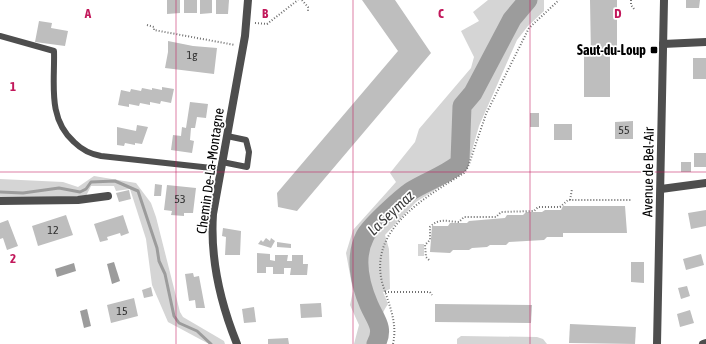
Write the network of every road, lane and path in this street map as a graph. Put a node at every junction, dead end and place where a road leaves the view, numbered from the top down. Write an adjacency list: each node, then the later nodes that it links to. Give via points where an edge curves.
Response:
1 (248, 0): 15 (street, Chemin De-La-Montagne, via 245,36)
2 (298, 0): 9 (path, via 267,24)
3 (302, 0): 8 (path, via 308,7)
4 (559, 0): 25 (path, via 529,28 486,114 464,173 417,204 385,240 380,269)
5 (631, 0): 7 (path)
6 (664, 0): 13 (street, Avenue de Bel-Air)
7 (634, 9)
8 (308, 12)
9 (255, 23)
10 (147, 25): 14 (path, via 154,27 154,30)
11 (0, 36): 16 (lane, via 54,51 53,97 56,114 66,134 84,150 101,156)
12 (706, 42): 13 (street)
13 (663, 44): 19 (street, Avenue de Bel-Air)
14 (236, 45)
15 (227, 136): 16 (street, Chemin De-La-Montagne); 16 (lane, via 246,140 249,152 247,168)
16 (222, 166): 28 (street, Chemin De-La-Montagne, via 213,214 213,255 220,295)
17 (706, 183): 19 (street)
18 (572, 189): 21 (path)
19 (661, 189): 30 (street, Avenue de Bel-Air)
20 (108, 196): 23 (street, via 78,200)
21 (570, 200): 22 (path); 24 (path, via 560,207 538,207 534,212 501,212 496,217 464,217 459,222 434,222 430,227 430,240 425,245 426,257)
22 (631, 200)
23 (0, 201)
24 (430, 260)
25 (385, 292): 26 (path, via 430,292); 29 (path, via 395,326)
26 (432, 295)
27 (706, 343): 31 (street)
28 (237, 344)
29 (394, 344)
30 (657, 344)
31 (703, 344)

